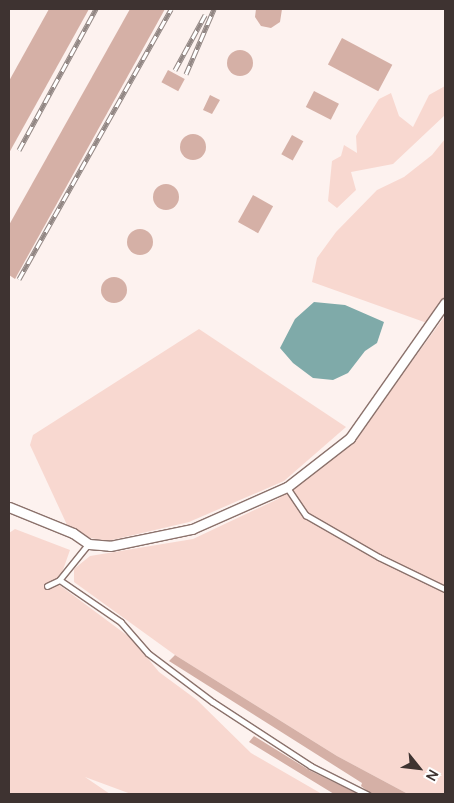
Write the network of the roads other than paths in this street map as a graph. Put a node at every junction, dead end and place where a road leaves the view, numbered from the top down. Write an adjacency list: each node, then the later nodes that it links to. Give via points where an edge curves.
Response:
1 (445, 303): 2 (street, via 350,438)
2 (287, 487): 4 (street, via 192,529 110,546); 7 (lane, via 306,515 379,557)
3 (9, 507): 4 (street, via 72,533)
4 (89, 544): 5 (lane)
5 (60, 580): 6 (lane); 8 (lane, via 121,622 148,653 213,702 311,766)
6 (47, 586)
7 (445, 589)
8 (367, 794)

